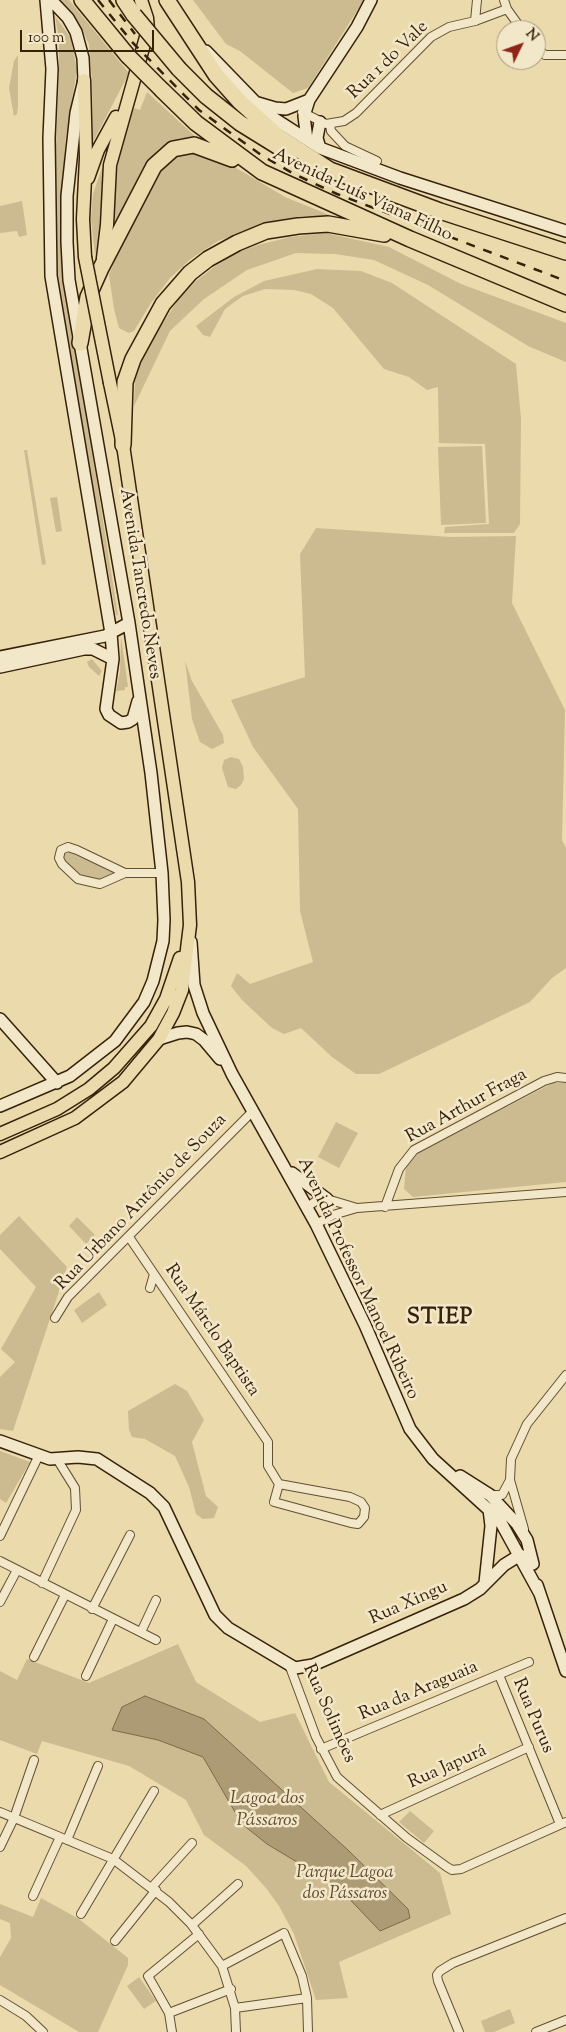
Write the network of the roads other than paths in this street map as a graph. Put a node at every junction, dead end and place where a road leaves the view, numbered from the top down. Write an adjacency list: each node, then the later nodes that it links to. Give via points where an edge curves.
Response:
1 (46, 0): 35 (street, via 52,70 50,276)
2 (51, 0): 16 (street, Avenida Tancredo Neves, via 76,32)
3 (82, 0): 25 (highway, Avenida Luís Viana Filho, bridge, via 128,56 196,123)
4 (124, 0): 24 (highway, bridge, via 178,69 206,96 257,135)
5 (141, 0): 17 (main road, via 148,30)
6 (167, 0): 13 (highway, Avenida Luís Viana Filho)
7 (371, 0): 19 (street, via 357,27)
8 (476, 0): 12 (street)
9 (504, 0): 10 (street)
10 (507, 10): 11 (street); 12 (street, Rua 1 do Vale)
11 (514, 20)
12 (475, 21): 20 (street, Rua 1 do Vale, via 449,27 431,37 350,118 340,123)
13 (187, 32): 18 (street, Avenida Luís Viana Filho); 24 (highway, Avenida Luís Viana Filho, via 216,75 240,102 279,137)
14 (546, 55): 15 (street)
15 (566, 56)
16 (84, 80): 26 (main road, via 86,158); 32 (street, Avenida Tancredo Neves, via 70,153 67,233 69,280)
17 (131, 88): 26 (main road, via 98,150); 30 (main road, via 110,165 108,225)
18 (252, 100): 19 (street, via 275,108); 21 (street, Avenida Luís Viana Filho, via 281,125)
19 (300, 110): 20 (street); 21 (street)
20 (325, 123): 22 (street, via 317,138); 23 (street, via 345,146)
21 (307, 140): 22 (street, Avenida Luís Viana Filho)
22 (320, 148): 27 (street, Avenida Luís Viana Filho, via 400,178)
23 (377, 161)
24 (330, 170): 29 (highway, Avenida Luís Viana Filho, via 440,211)
25 (262, 172): 28 (highway, Avenida Luís Viana Filho); 30 (highway, via 194,144 173,150 161,158 148,174)
26 (83, 195): 33 (main road, Avenida Tancredo Neves, bridge, via 85,257)
27 (566, 231)
28 (410, 239): 31 (highway, Avenida Luís Viana Filho); 33 (highway, via 328,224 298,226 266,231 208,259 176,288 142,339 125,382)
29 (566, 252)
30 (101, 268): 32 (highway, via 88,297)
31 (566, 304)
32 (80, 343): 34 (street, Avenida Tancredo Neves)
33 (123, 445): 42 (main road, Avenida Tancredo Neves, via 188,882)
34 (130, 623): 35 (street); 39 (street, Avenida Tancredo Neves)
35 (111, 633): 36 (street); 37 (street)
36 (5, 656): 38 (street)
37 (113, 659): 38 (street, via 94,649 84,649); 39 (street, via 106,709 109,715 121,723 133,718)
38 (0, 665)
39 (139, 695): 41 (street, Avenida Tancredo Neves)
40 (125, 873): 40 (street, via 68,847 59,854 69,872 89,883 106,882); 41 (street)
41 (162, 873): 47 (street, Avenida Tancredo Neves, via 163,941 144,1002 115,1041)
42 (190, 925): 44 (main road, Avenida Tancredo Neves, via 182,990); 45 (street, Avenida Professor Manoel Ribeiro, via 196,997); 50 (main road, Avenida Tancredo Neves, via 166,999 135,1046 114,1068 73,1100)
43 (0, 1019): 47 (street)
44 (159, 1039): 45 (street, Avenida Professor Manoel Ribeiro, via 178,1033 196,1034); 51 (main road, Avenida Tancredo Neves, via 141,1063 102,1100 62,1125)
45 (232, 1074): 49 (street, Avenida Professor Manoel Ribeiro)
46 (566, 1078): 56 (street, Rua Arthur Fraga, via 544,1081 414,1150 400,1169)
47 (57, 1083): 48 (street, Avenida Tancredo Neves)
48 (0, 1106)
49 (253, 1111): 52 (street, Avenida Professor Manoel Ribeiro); 59 (street, Rua Urbano Antônio de Souza)
50 (0, 1134)
51 (0, 1152)
52 (287, 1169): 54 (street); 55 (street, Avenida Professor Manoel Ribeiro)
53 (566, 1192): 56 (street)
54 (327, 1199): 55 (street); 57 (street)
55 (307, 1207): 58 (street, Avenida Professor Manoel Ribeiro)
56 (384, 1207): 57 (street)
57 (357, 1208): 58 (street)
58 (316, 1224): 67 (street, Avenida Professor Manoel Ribeiro, via 410,1429)
59 (129, 1237): 60 (street, Rua Márclo Baptista); 62 (street, Rua Urbano Antônio de Souza, via 68,1297)
60 (154, 1274): 61 (street); 69 (street, Rua Márclo Baptista, via 268,1442 268,1466)
61 (150, 1288)
62 (55, 1318)
63 (566, 1375): 68 (street, via 520,1435 511,1458)
64 (0, 1441): 65 (street, Rua Solimões)
65 (39, 1456): 66 (street, Rua Solimões); 73 (street)
66 (57, 1459): 79 (street, via 75,1488 76,1510); 91 (street, Rua Solimões, via 78,1456 96,1459 158,1500 215,1615 228,1628)
67 (443, 1467): 70 (street, Avenida Professor Manoel Ribeiro); 71 (street, Avenida Professor Manoel Ribeiro)
68 (510, 1480): 70 (street, via 502,1494); 74 (street)
69 (279, 1484): 69 (street, via 350,1497 361,1502 365,1508 364,1517 358,1524 351,1523 274,1502)
70 (490, 1495): 74 (street, Avenida Professor Manoel Ribeiro)
71 (490, 1509): 75 (street, Avenida Professor Manoel Ribeiro); 80 (street)
72 (130, 1535): 85 (street)
73 (0, 1536)
74 (527, 1540): 76 (street, Avenida Professor Manoel Ribeiro)
75 (520, 1555): 76 (street); 80 (street, Rua Xingu); 81 (street, Avenida Professor Manoel Ribeiro)
76 (532, 1560): 81 (street, Avenida Professor Manoel Ribeiro)
77 (0, 1561): 78 (street)
78 (17, 1570): 79 (street); 84 (street)
79 (42, 1583): 82 (street)
80 (485, 1583): 91 (street, Rua Xingu, via 464,1599 313,1666)
81 (539, 1592): 92 (street, Avenida Professor Manoel Ribeiro)
82 (65, 1595): 85 (street); 89 (street)
83 (156, 1600): 87 (street)
84 (0, 1602)
85 (92, 1609): 86 (street)
86 (113, 1619): 87 (street); 94 (street)
87 (140, 1632): 88 (street)
88 (156, 1640)
89 (34, 1657)
90 (529, 1662): 93 (street, Rua da Araguaia)
91 (290, 1667): 96 (street, Rua Solimões)
92 (566, 1671)
93 (499, 1675): 95 (street, Rua Purus); 96 (street, Rua da Araguaia)
94 (86, 1676)
95 (529, 1747): 101 (street, Rua Japurá); 103 (street, Rua Purus)
96 (321, 1750): 101 (street, Rua Solimões, via 337,1777)
97 (34, 1760): 102 (street)
98 (98, 1766): 104 (street)
99 (154, 1791): 107 (street)
100 (0, 1812): 102 (street)
101 (380, 1815): 103 (street, Rua Solimões, via 439,1863 456,1871)
102 (14, 1818): 104 (street); 106 (street)
103 (563, 1823)
104 (63, 1839): 107 (street); 110 (street)
105 (192, 1843): 109 (street)
106 (0, 1848)
107 (113, 1859): 109 (street); 111 (street)
108 (238, 1884): 113 (street)
109 (154, 1888): 113 (street); 115 (street)
110 (33, 1896)
111 (81, 1914)
112 (566, 1918): 127 (street, via 440,1971 437,1975)
113 (192, 1925): 114 (street)
114 (199, 1934): 116 (street); 121 (street, via 148,1976)
115 (115, 1941)
116 (222, 1966): 117 (street); 118 (street, via 284,1933 297,1962)
117 (231, 1989): 120 (street); 121 (street)
118 (307, 1998): 120 (street); 126 (street)
119 (0, 2000): 123 (street, via 26,2016)
120 (235, 2008): 125 (street)
121 (169, 2013): 124 (street)
122 (566, 2020): 128 (street)
123 (43, 2032)
124 (172, 2032)
125 (236, 2032)
126 (308, 2032)
127 (459, 2032)
128 (536, 2032)

